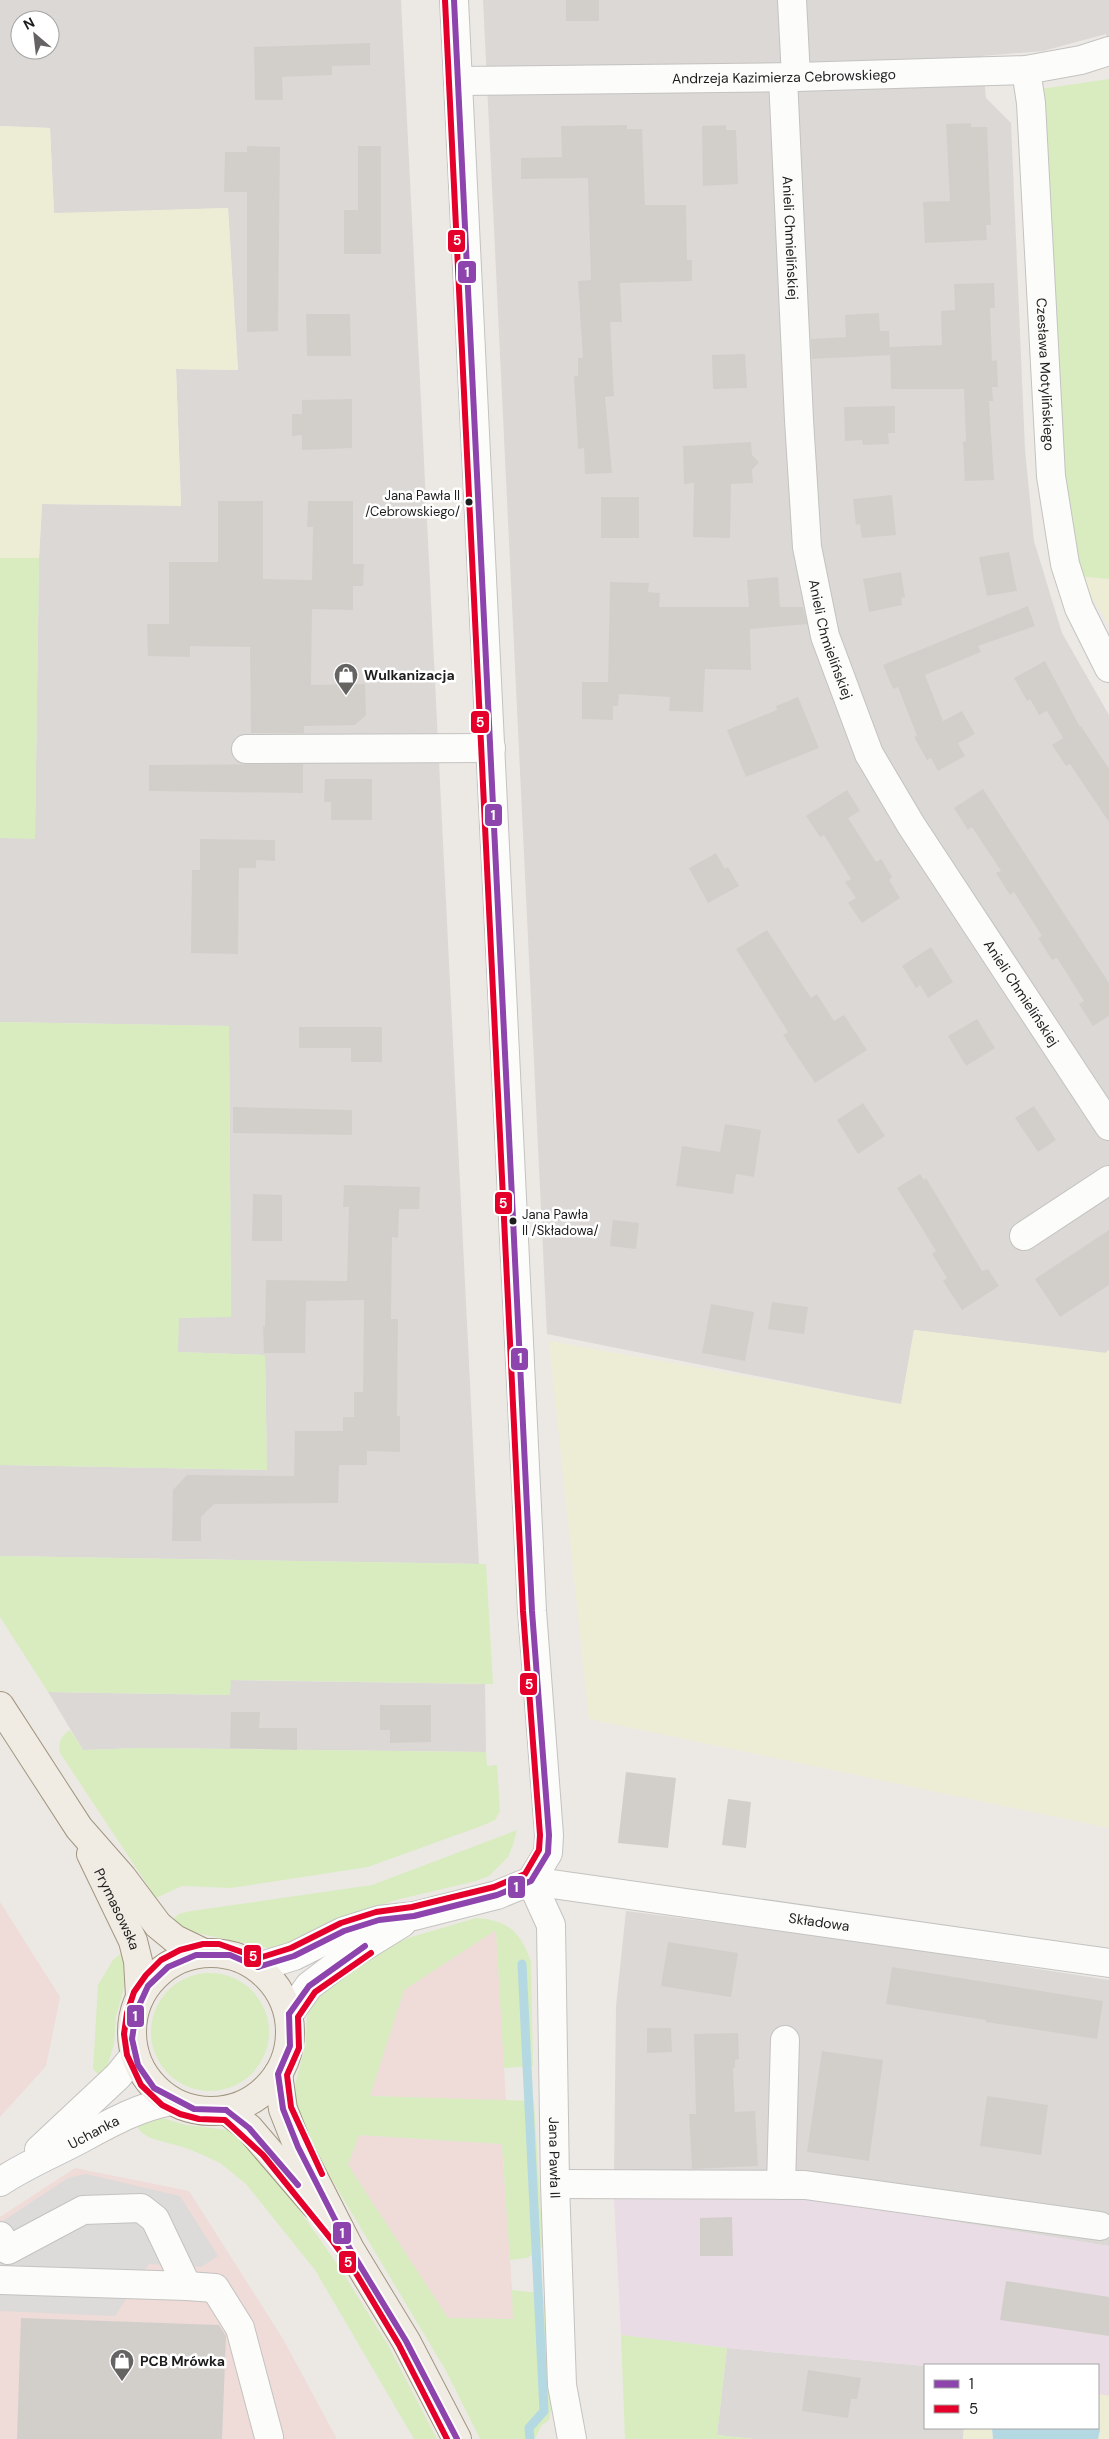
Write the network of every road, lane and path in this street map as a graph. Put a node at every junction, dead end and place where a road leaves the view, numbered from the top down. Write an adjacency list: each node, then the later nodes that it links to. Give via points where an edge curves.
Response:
1 (454, 0): 6 (street)
2 (792, 0): 5 (street, Anieli Chmielińskiej)
3 (1109, 51): 4 (street, Andrzeja Kazimierza Cebrowskiego, via 1081,60)
4 (1026, 70): 5 (street, Andrzeja Kazimierza Cebrowskiego); 7 (street, Czesława Motylińskiego, via 1031,103 1051,476 1065,564 1079,608)
5 (790, 77): 6 (street, Andrzeja Kazimierza Cebrowskiego); 10 (street, Anieli Chmielińskiej, via 799,420 807,547 825,636 869,754 911,826)
6 (458, 81): 8 (street)
7 (1109, 668)
8 (492, 748): 9 (street); 15 (street, via 531,1602 549,1825 548,1853)
9 (246, 749)
10 (1109, 1126)
11 (1109, 1180): 12 (street)
12 (1024, 1236)
13 (0, 1706): 14 (main road, Prymasowska)
14 (79, 1828): 17 (main road, Prymasowska, via 158,1924 175,1939); 20 (main road, Prymasowska, via 132,1941 138,1962)
15 (531, 1881): 16 (street, via 497,1895); 18 (street, Składowa); 28 (street, Jana Pawła II, via 551,1925)
16 (414, 1916): 19 (street, via 379,1920 344,1931 294,1956); 21 (street, via 347,1957 309,1986)
17 (204, 1953): 19 (main road, via 232,1955); 20 (main road, via 178,1960 163,1970)
18 (1109, 1963)
19 (258, 1967): 21 (main road, via 277,1988)
20 (140, 1996): 23 (main road, via 132,2029)
21 (289, 2014): 24 (main road, via 290,2046)
22 (785, 2040): 29 (street)
23 (135, 2055): 25 (main road, via 143,2073); 27 (street, Uchanka, via 118,2076)
24 (278, 2074): 26 (main road, via 256,2098); 32 (main road, via 283,2109 298,2147)
25 (171, 2101): 26 (main road, via 198,2110); 27 (street, Uchanka, via 120,2117)
26 (226, 2110): 32 (main road, via 249,2128 277,2159)
27 (9, 2176)
28 (555, 2184): 29 (street); 37 (street, Jana Pawła II, via 562,2385)
29 (781, 2184): 30 (street)
30 (1100, 2226)
31 (0, 2236): 34 (street, via 8,2250 83,2210 141,2208 155,2219)
32 (350, 2249): 36 (main road, via 406,2342)
33 (0, 2280): 34 (street)
34 (187, 2286): 35 (street, via 215,2288 240,2328)
35 (270, 2437)
36 (457, 2439)
37 (572, 2439)

